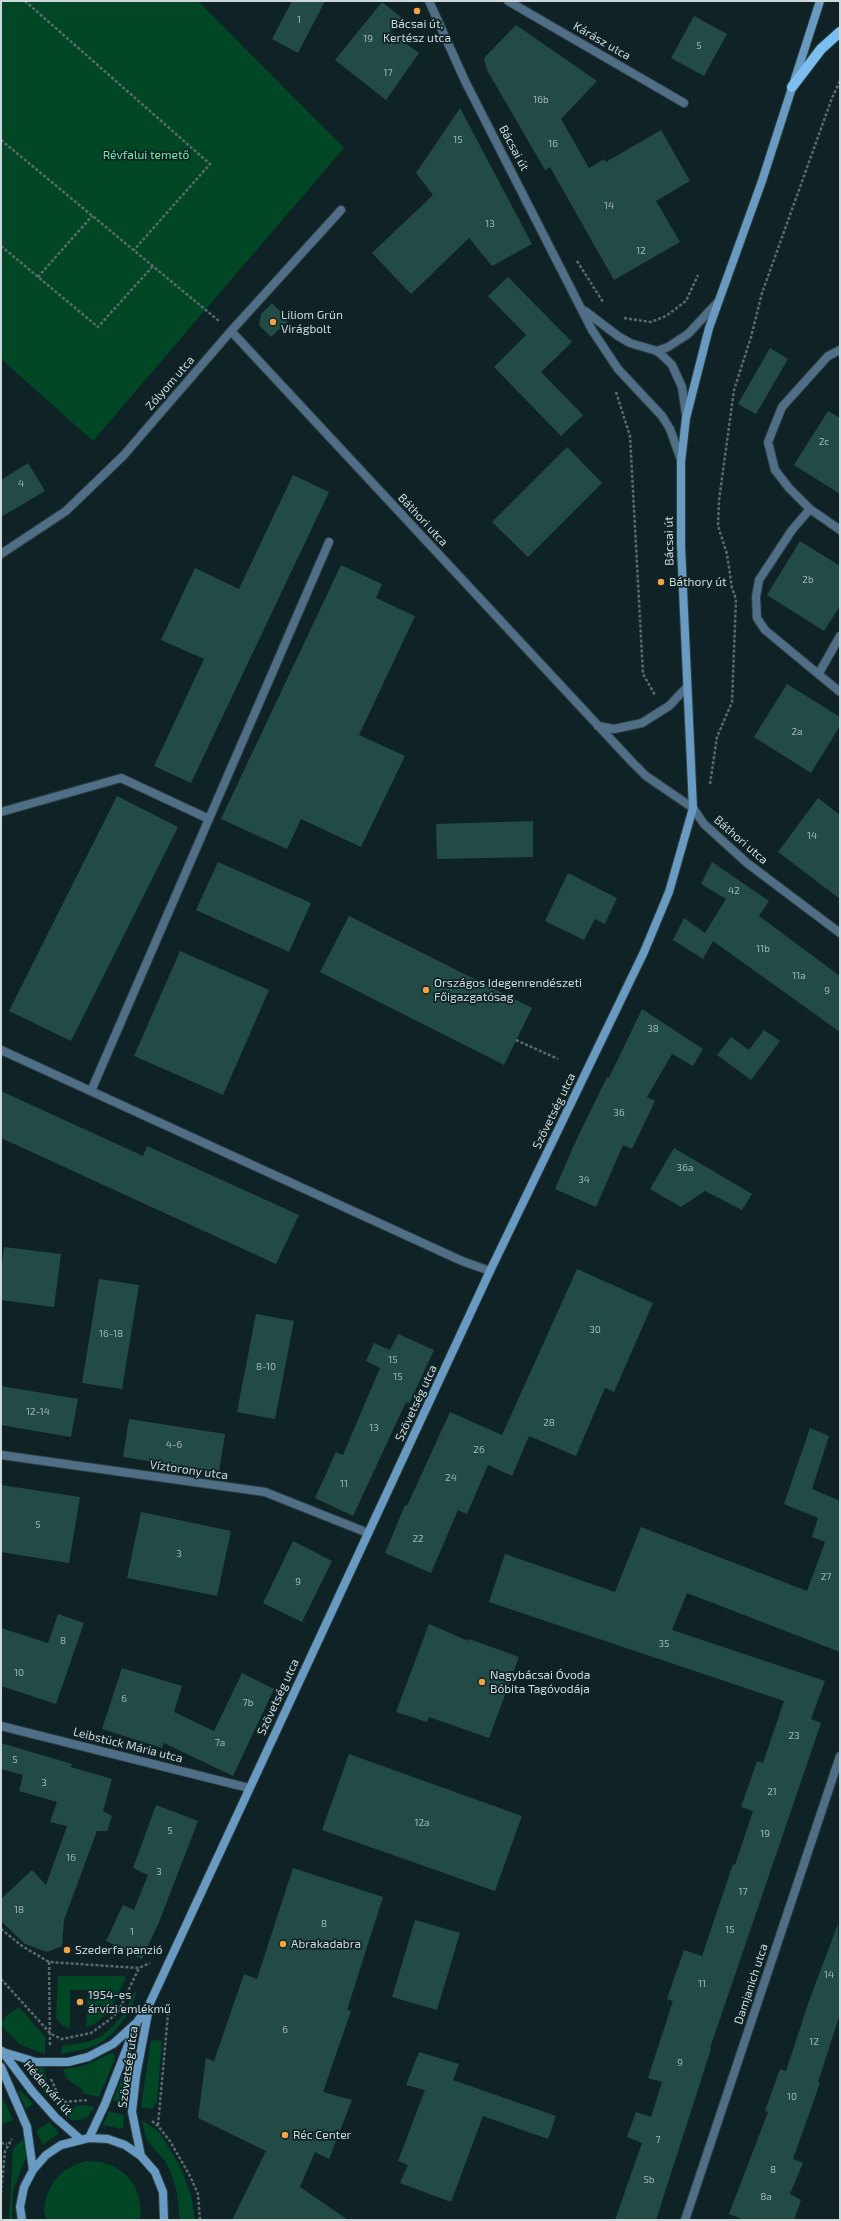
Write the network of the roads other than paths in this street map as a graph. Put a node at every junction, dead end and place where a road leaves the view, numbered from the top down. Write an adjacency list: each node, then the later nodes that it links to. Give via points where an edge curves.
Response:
1 (429, 1): 9 (street, Bácsai út, via 465,81)
2 (508, 1): 6 (street, Kárász utca)
3 (820, 1): 5 (street)
4 (840, 32): 5 (main road, via 821,48)
5 (792, 87): 8 (street, via 762,181)
6 (684, 103)
7 (341, 210): 10 (street, Zólyom utca)
8 (718, 302): 12 (street, via 688,334); 13 (street, via 702,350)
9 (580, 306): 12 (street, Bácsai út, via 597,322 618,336 630,343); 14 (street, Bácsai út, via 604,350 670,429)
10 (231, 331): 18 (street, Zólyom utca, via 124,455 66,511); 23 (street, Báthori utca)
11 (840, 350): 15 (street, via 828,356 782,407 768,442 776,470 788,488)
12 (657, 351): 13 (street, Bácsai út, via 672,365 677,375 682,387)
13 (686, 418): 14 (street)
14 (681, 462): 21 (street, Bácsai út, via 681,546)
15 (810, 509): 16 (street); 20 (street, via 792,530 760,580 756,597 757,618 765,630)
16 (840, 530)
17 (330, 542): 26 (street)
18 (1, 554)
19 (840, 636): 20 (street)
20 (819, 673): 22 (street)
21 (687, 687): 23 (street, via 668,706 642,723 614,729); 24 (street, Bácsai út)
22 (840, 692)
23 (598, 726): 24 (street, Báthori utca, via 646,776)
24 (693, 808): 27 (street, Báthori utca, via 704,824 747,862); 30 (street, Szövetség utca, via 669,892 644,952)
25 (1, 812): 26 (street, via 121,778)
26 (209, 819): 29 (street)
27 (840, 933)
28 (1, 1050): 29 (street)
29 (91, 1091): 30 (street, via 462,1261)
30 (490, 1271): 32 (street, Szövetség utca)
31 (1, 1455): 32 (street, Víztorony utca, via 265,1492)
32 (368, 1533): 35 (street, Szövetség utca)
33 (1, 1726): 35 (street, Leibstück Mária utca)
34 (840, 1756): 46 (street, Damjanich utca)
35 (249, 1788): 36 (street, Szövetség utca)
36 (149, 2005): 37 (street, Szövetség utca); 42 (street, Szövetség utca, via 132,2112)
37 (137, 2022): 38 (street, via 113,2044 88,2057 68,2062 36,2062); 40 (street, Szövetség utca)
38 (2, 2051): 41 (street, Hédervári út, via 32,2091 56,2118)
39 (1, 2066): 43 (street, Hédervári út, via 27,2127)
40 (89, 2138): 41 (street); 42 (street, via 108,2139 125,2145)
41 (80, 2139): 43 (street, via 56,2148)
42 (141, 2156): 44 (street, via 155,2172 163,2192)
43 (33, 2170): 45 (street, via 24,2188 20,2207)
44 (166, 2218)
45 (22, 2220)
46 (685, 2220)

